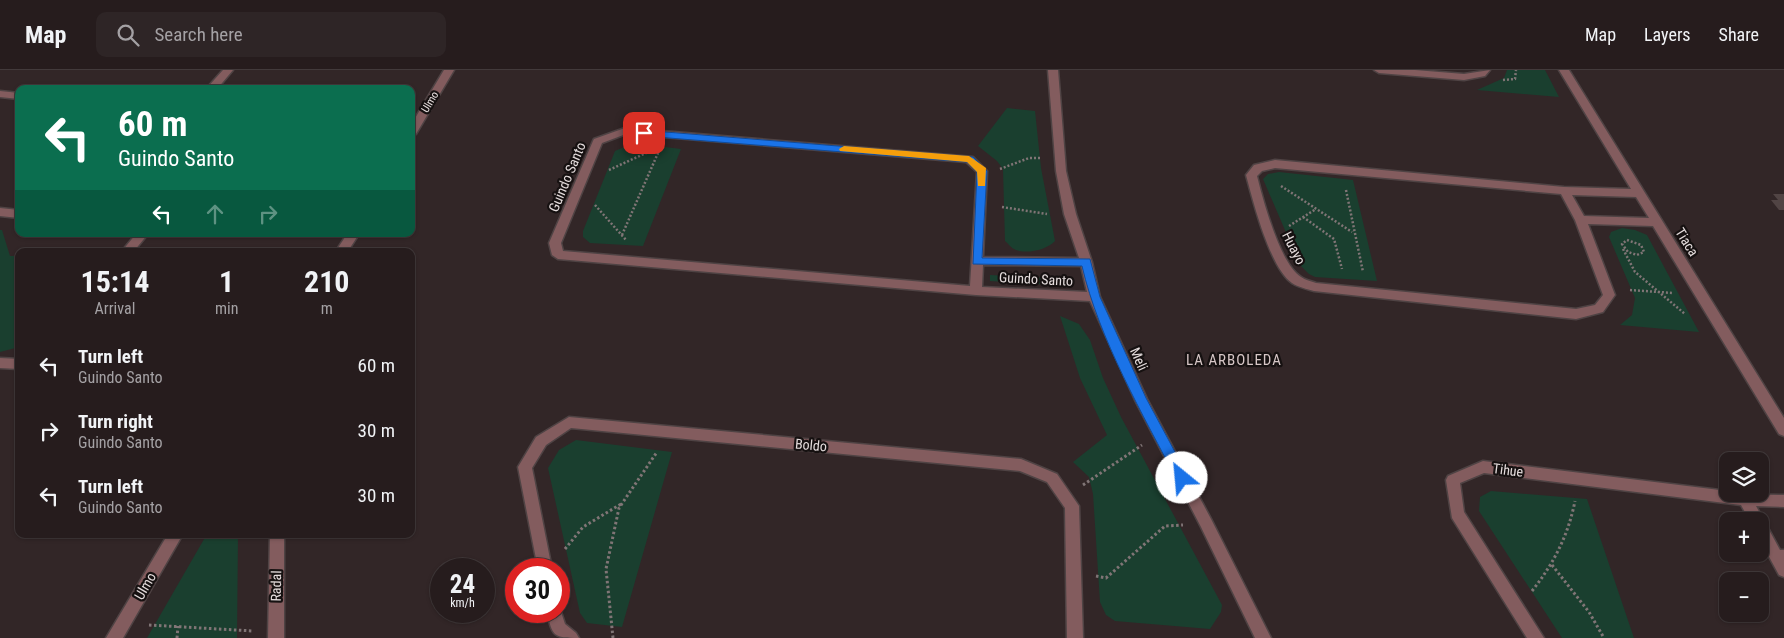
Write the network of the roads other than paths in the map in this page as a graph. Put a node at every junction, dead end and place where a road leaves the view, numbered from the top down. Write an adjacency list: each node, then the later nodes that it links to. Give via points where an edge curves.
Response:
1 (228, 70): 7 (street)
2 (449, 70): 10 (street, Ulmo)
3 (1053, 70): 22 (street, Meli, via 1060,156 1070,214)
4 (1379, 70): 5 (street, via 1464,77 1482,74)
5 (1485, 70)
6 (1564, 70): 12 (street, Tiaca)
7 (215, 85)
8 (0, 94): 9 (street)
9 (15, 96)
10 (415, 127)
11 (1564, 191): 12 (street); 15 (street); 15 (street, Huayo, via 1275,164 1251,175 1265,222 1285,268 1294,279 1314,286 1576,314 1600,310 1609,295)
12 (1639, 193): 16 (street, Tiaca)
13 (0, 212): 14 (street)
14 (15, 214)
15 (1581, 220): 16 (street)
16 (1657, 222): 27 (street, Tiaca)
17 (140, 237): 19 (street)
18 (351, 237): 20 (street)
19 (130, 248)
20 (344, 248)
21 (977, 261): 22 (street, Guindo Santo); 23 (street); 23 (street, Guindo Santo, via 982,171 969,159 625,131 598,141 555,243 558,254)
22 (1086, 262): 24 (street, Meli)
23 (976, 291): 24 (street, Guindo Santo)
24 (1094, 297): 42 (street, Meli, via 1141,400)
25 (0, 363): 26 (street)
26 (15, 364)
27 (1784, 430)
28 (1719, 496): 43 (street, Tihue, via 1483,467 1453,480 1457,514)
29 (1769, 500): 30 (street, Tihue)
30 (1784, 501)
31 (174, 538): 39 (street, Ulmo)
32 (277, 538): 38 (street, Radal)
33 (1769, 540): 34 (street)
34 (1780, 556): 36 (street)
35 (543, 558): 41 (street, Boldo, via 524,467 541,441 569,422 1021,465 1052,478 1072,506)
36 (1784, 570)
37 (557, 623): 40 (street, via 558,628)
38 (276, 635)
39 (114, 638)
40 (571, 638)
41 (1075, 638)
42 (1262, 638)
43 (1536, 638)

